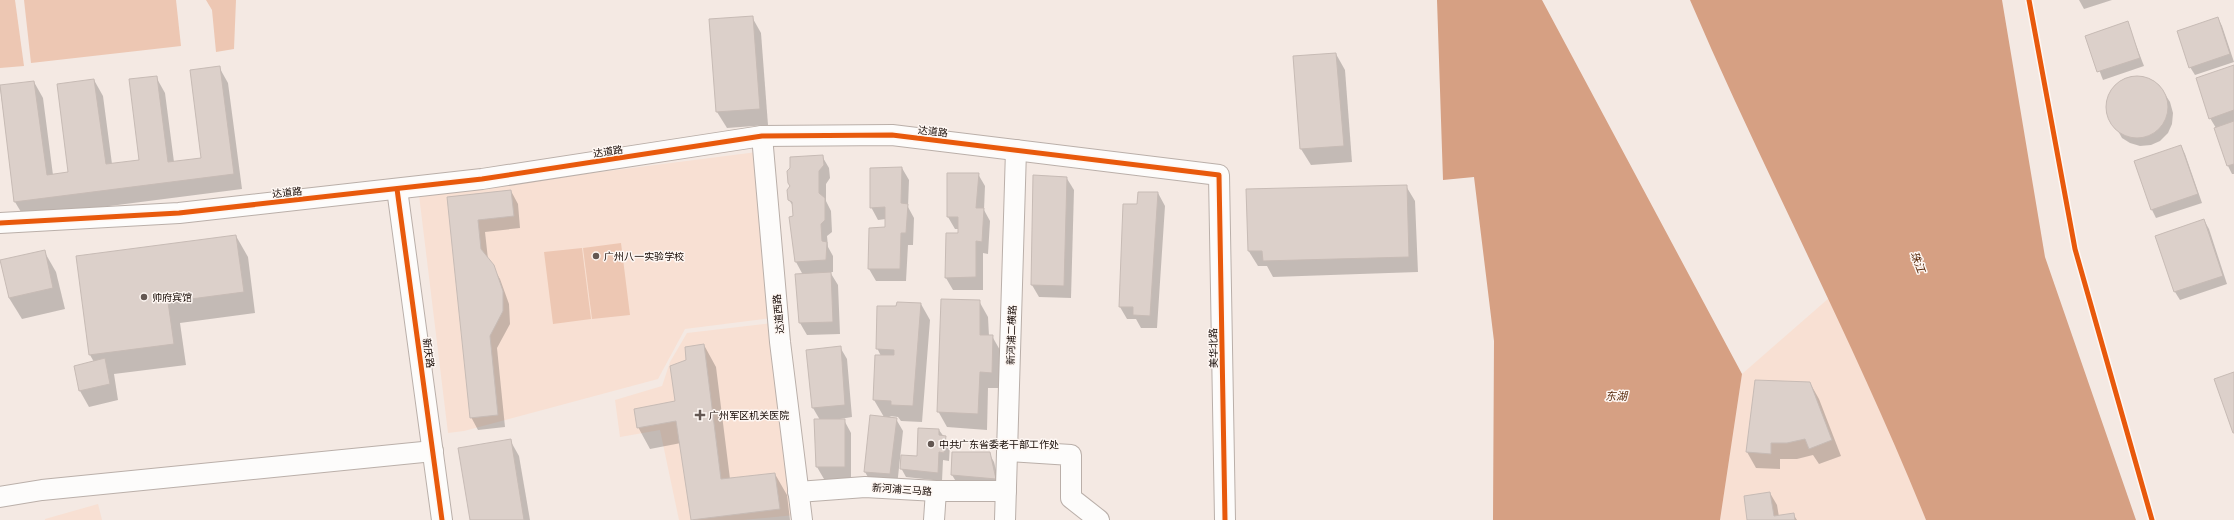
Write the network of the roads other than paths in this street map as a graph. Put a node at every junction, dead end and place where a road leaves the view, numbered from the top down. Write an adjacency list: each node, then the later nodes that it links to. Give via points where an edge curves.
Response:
1 (762, 136): 2 (street, 达道路, via 892,135); 4 (street, 达道路, via 482,179); 9 (street, 达道西路, via 780,342)
2 (1016, 150): 3 (street, 达道路); 7 (street, 新河浦二横路)
3 (1219, 175): 17 (street, 美华北路)
4 (397, 189): 5 (street, 达道路, via 179,213); 6 (street, 新庆路)
5 (0, 223)
6 (433, 451): 11 (street, via 42,490); 12 (street, 新庆路)
7 (1008, 451): 8 (street, 新河浦二横路); 16 (street, via 1071,455 1071,498)
8 (1006, 491): 10 (street, 新河浦三马路); 15 (street, 新河浦二横路)
9 (798, 492): 10 (street, 新河浦三马路, via 865,487); 13 (street, 达道西路)
10 (936, 492): 14 (street)
11 (0, 498)
12 (442, 520)
13 (801, 520)
14 (934, 520)
15 (1005, 520)
16 (1099, 520)
17 (1225, 520)

